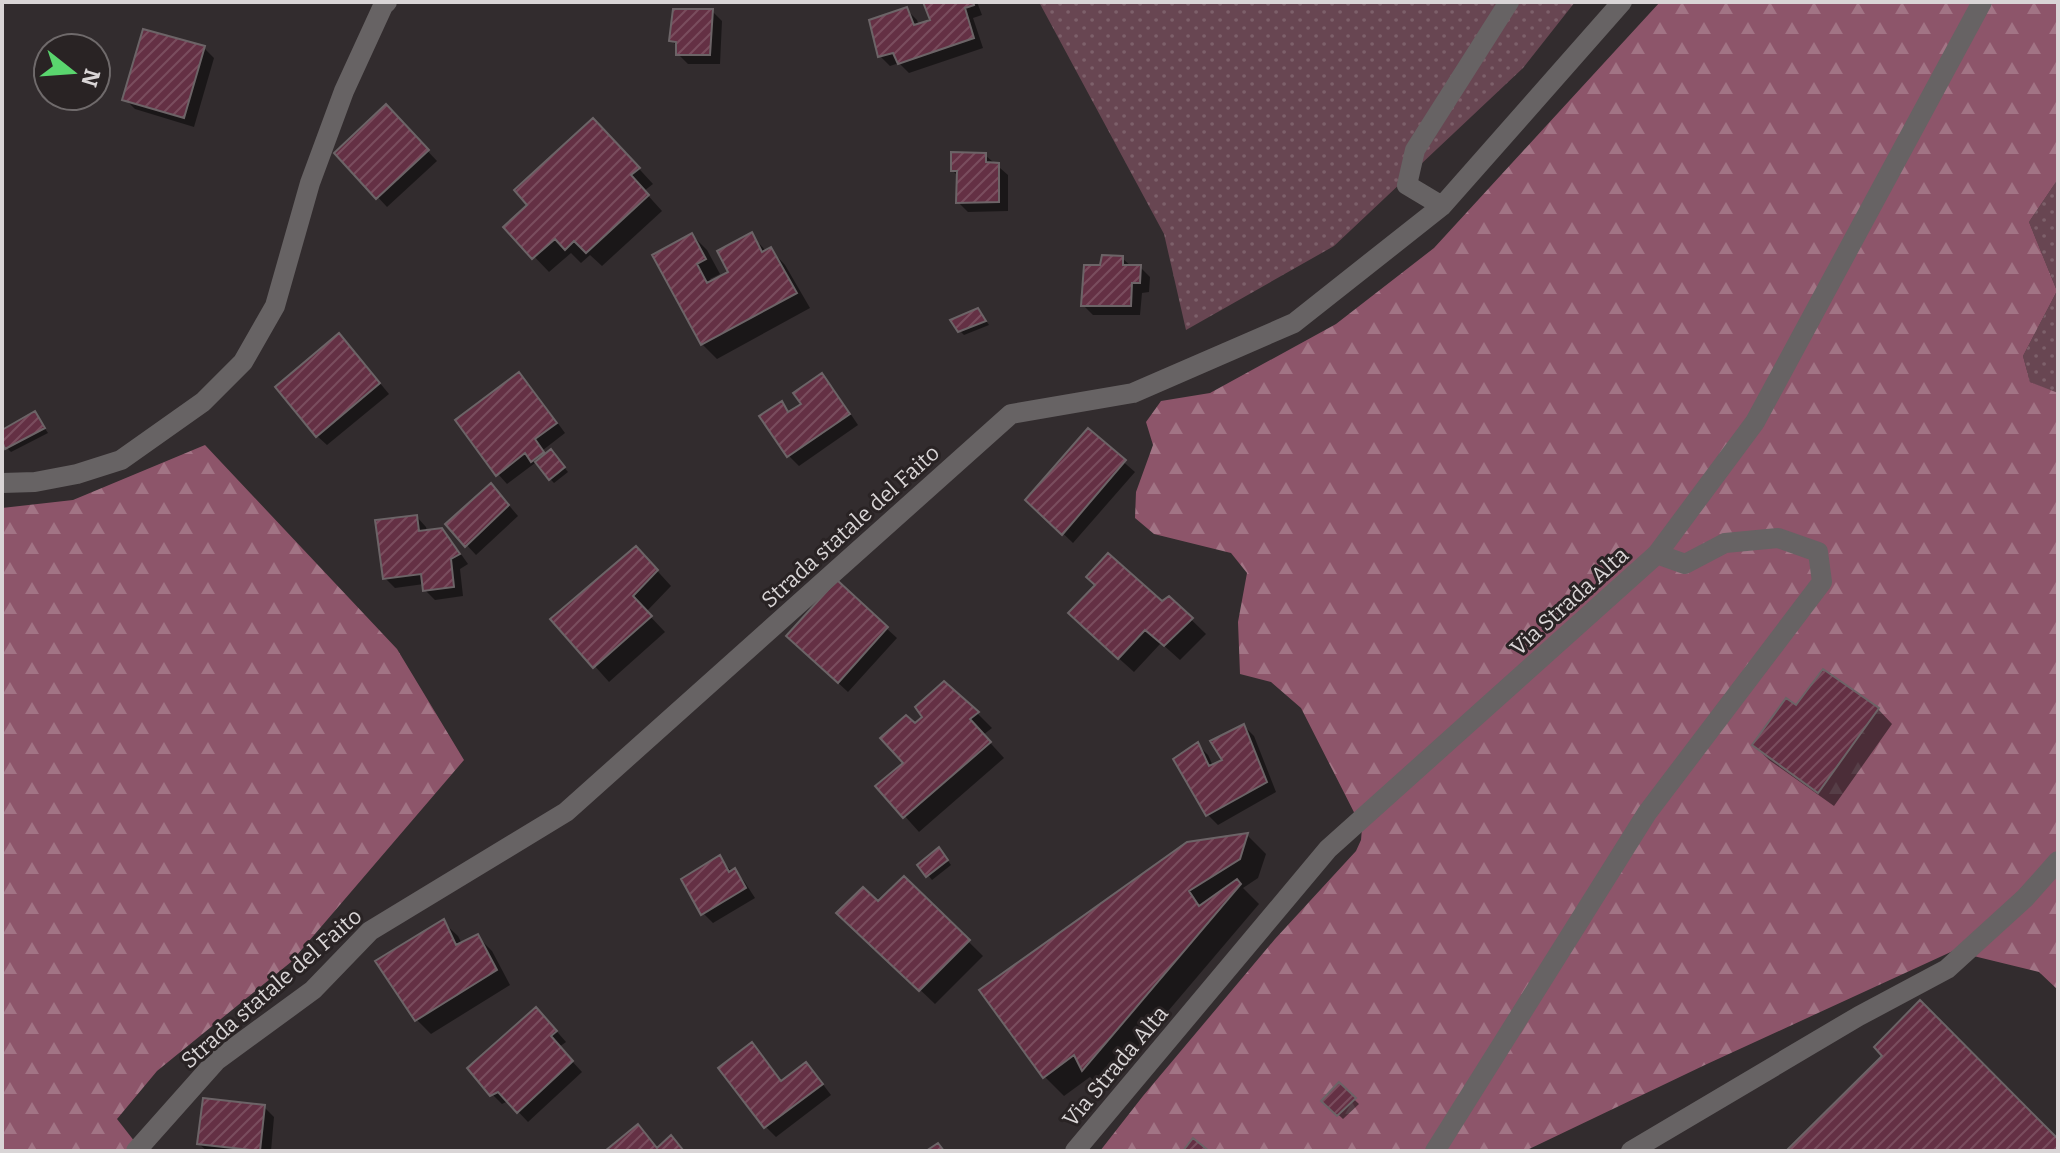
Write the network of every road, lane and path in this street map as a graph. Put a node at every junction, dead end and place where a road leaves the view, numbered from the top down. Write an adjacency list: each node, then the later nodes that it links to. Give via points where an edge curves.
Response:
1 (387, 2): 6 (street, via 344,91 275,306 243,362 203,402 121,460 77,474)
2 (1509, 2): 5 (street, via 1415,150 1407,185)
3 (1622, 2): 5 (street, Strada statale del Faito)
4 (1982, 2): 7 (street, Via Strada Alta, via 1755,422)
5 (1442, 206): 9 (street, Strada statale del Faito, via 1294,323 1133,393 1011,414 566,812 370,931 313,990 216,1061)
6 (2, 483)
7 (1657, 554): 10 (street, Via Strada Alta, via 1328,849); 11 (street, via 1685,564 1725,543 1778,538 1818,552 1822,582 1647,813)
8 (2058, 861): 12 (street, via 1947,969)
9 (136, 1151)
10 (1075, 1151)
11 (1435, 1151)
12 (1631, 1151)

